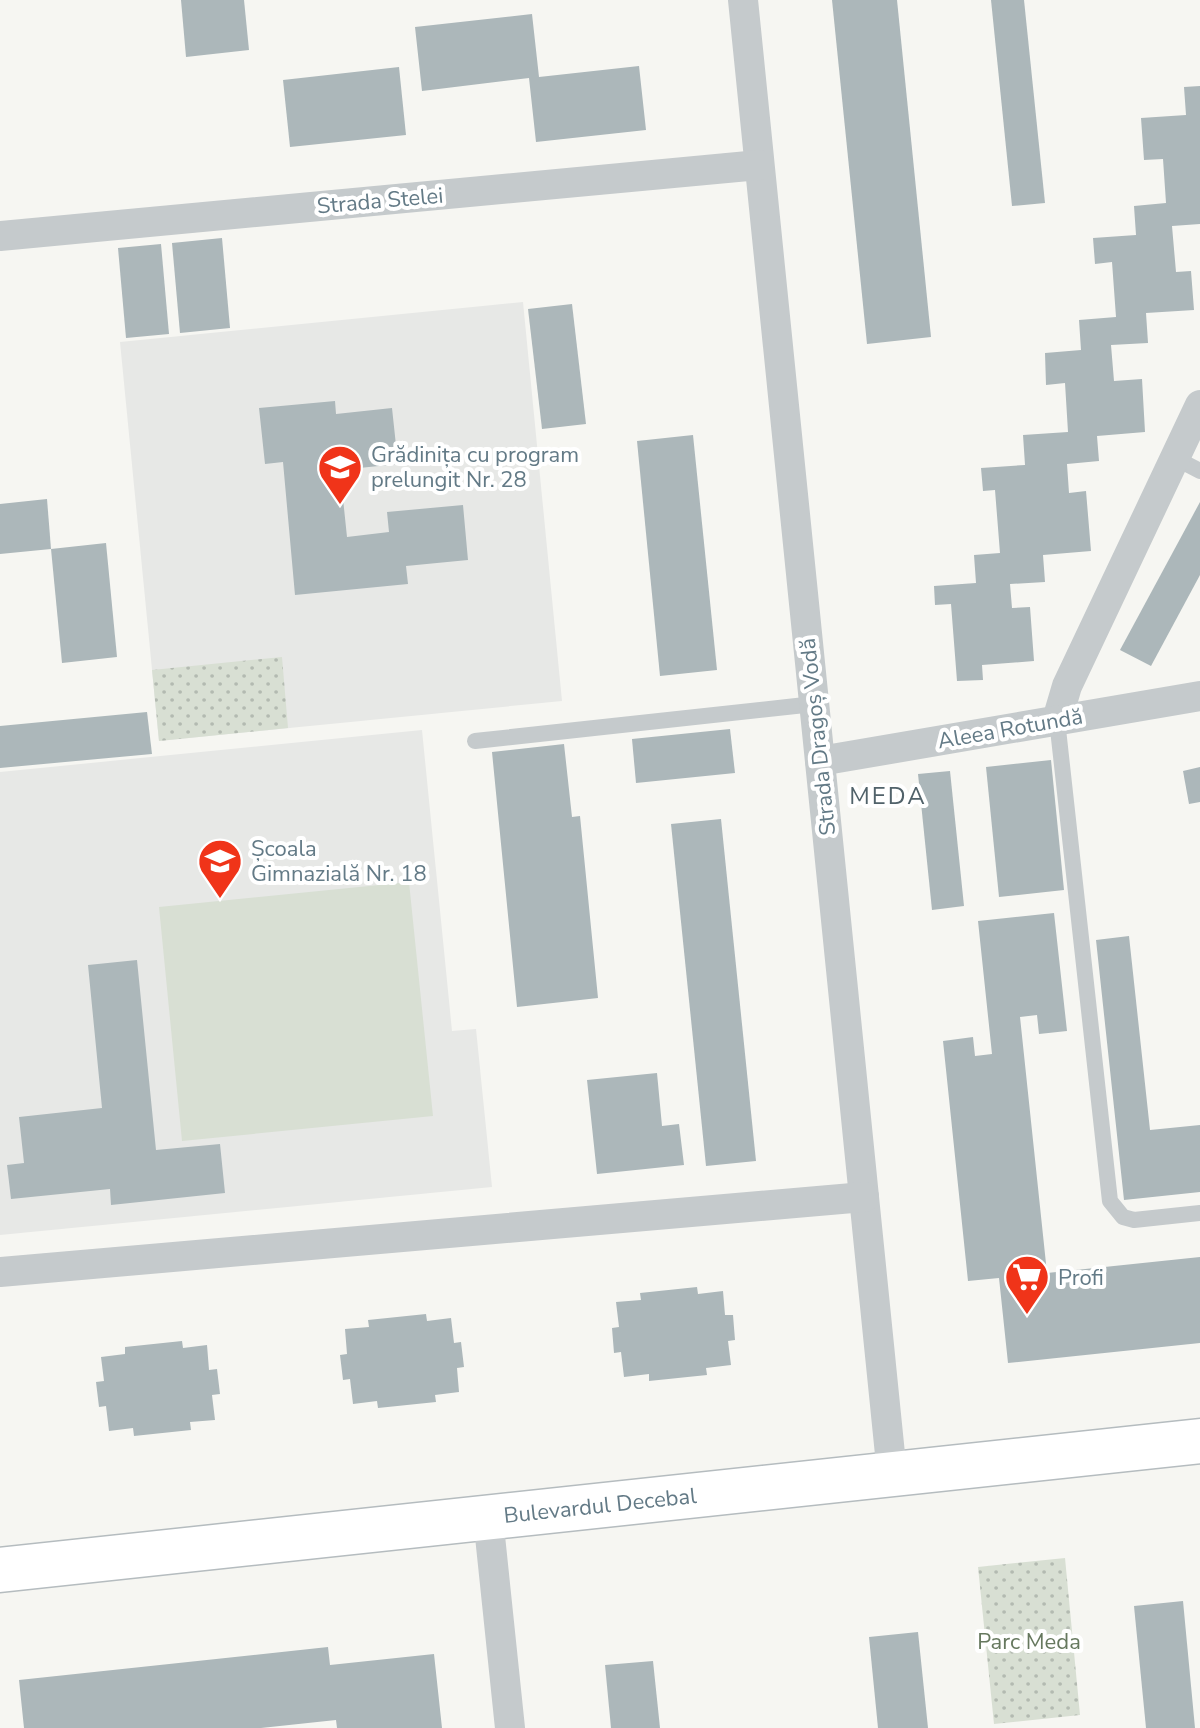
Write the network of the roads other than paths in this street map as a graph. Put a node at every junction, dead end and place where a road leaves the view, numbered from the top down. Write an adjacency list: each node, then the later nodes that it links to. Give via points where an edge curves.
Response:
1 (743, 0): 2 (street, Strada Dragoș Vodă)
2 (759, 165): 3 (street, Strada Stelei); 7 (street, Strada Dragoș Vodă)
3 (0, 236)
4 (1200, 405): 5 (street)
5 (1188, 464): 8 (street, via 1067,686)
6 (1200, 696): 8 (street, Aleea Rotundă)
7 (814, 704): 9 (lane); 10 (street, Strada Dragoș Vodă)
8 (1057, 720): 10 (street, Aleea Rotundă); 12 (lane, via 1110,1201 1123,1217 1134,1220)
9 (475, 741)
10 (820, 761): 11 (street, Strada Dragoș Vodă)
11 (864, 1197): 13 (street); 15 (street, Strada Dragoș Vodă)
12 (1200, 1213)
13 (0, 1272)
14 (1200, 1441): 15 (main road, Bulevardul Decebal)
15 (892, 1474): 16 (main road, Bulevardul Decebal)
16 (488, 1517): 17 (main road, Bulevardul Decebal); 18 (street)
17 (0, 1570)
18 (510, 1728)

